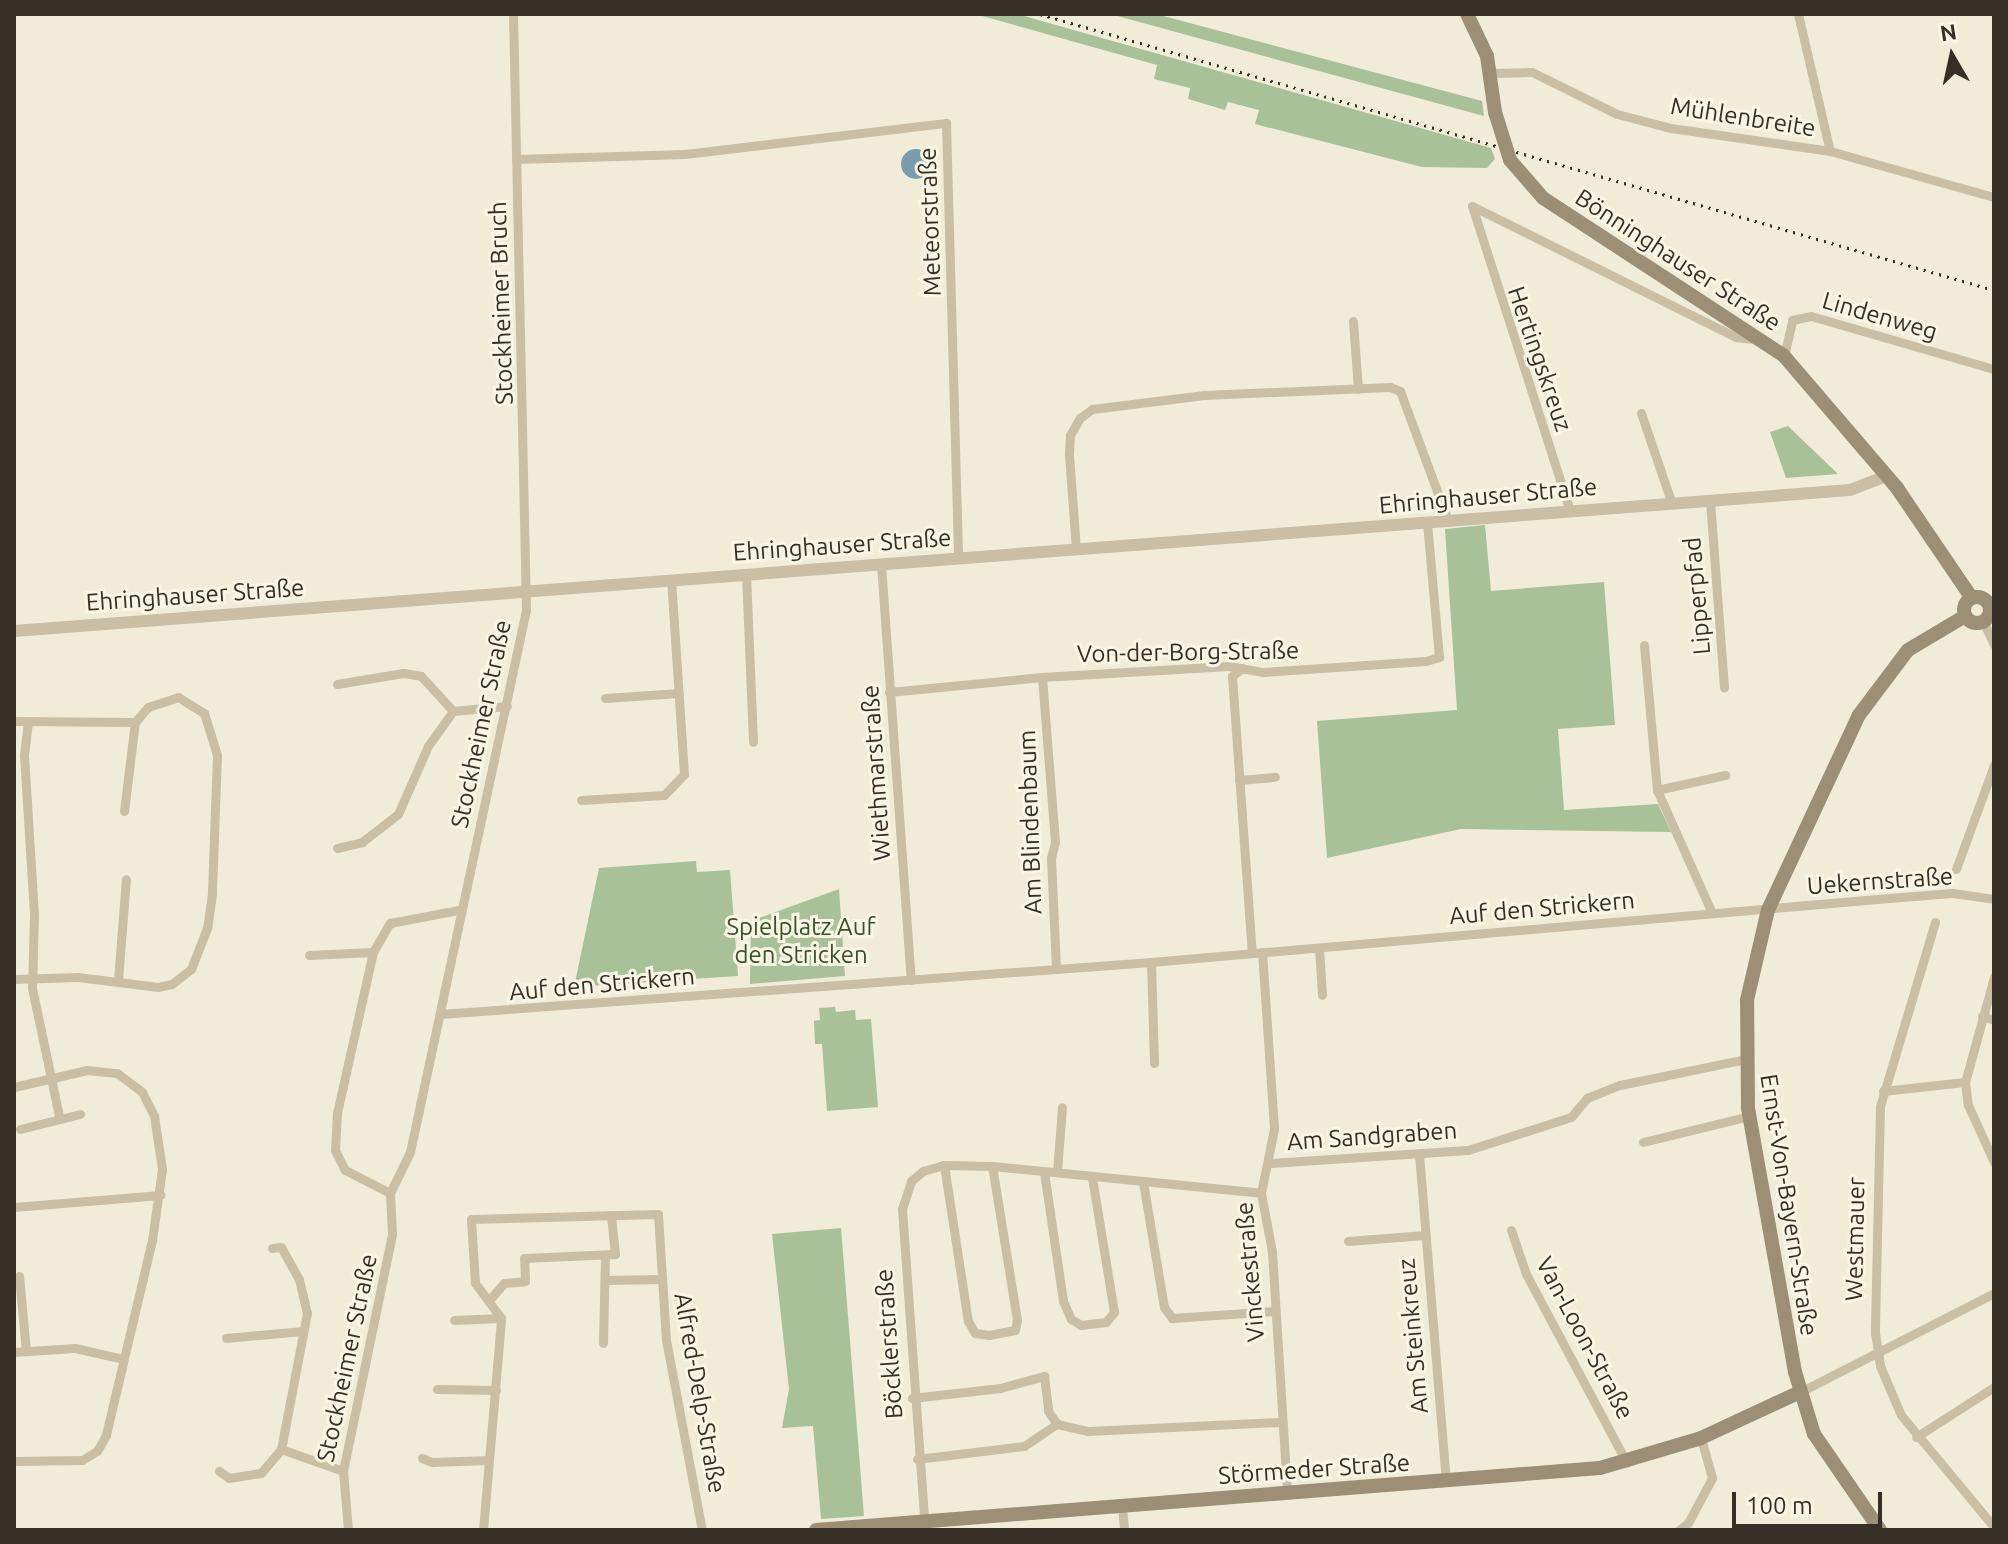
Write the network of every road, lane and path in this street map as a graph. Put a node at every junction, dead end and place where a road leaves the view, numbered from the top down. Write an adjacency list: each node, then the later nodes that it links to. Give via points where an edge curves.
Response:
1 (513, 14): 6 (street, Stockheimer Bruch)
2 (1467, 14): 4 (main road, Bönninghauser Straße)
3 (1798, 14): 5 (street)
4 (1491, 73): 5 (street, Mühlenbreite, via 1532,72 1594,107 1671,128); 9 (main road, Bönninghauser Straße, bridge, via 1495,112 1510,160 1543,198)
5 (1830, 151): 7 (street, Mühlenbreite)
6 (516, 159): 21 (street, Meteorstraße, via 685,154 946,123); 25 (street, Stockheimer Bruch)
7 (1994, 197)
8 (1353, 321): 12 (street)
9 (1763, 340): 10 (main road, Bönninghauser Straße); 17 (street, Hertingskreuz, via 1736,337 1472,206)
10 (1784, 356): 11 (street, Lindenweg, via 1792,320 1811,316); 14 (main road, Bönninghauser Straße)
11 (1994, 369)
12 (1358, 389): 18 (street, via 1400,391); 20 (street, via 1204,395 1092,409 1070,435)
13 (1641, 413): 16 (street)
14 (1887, 476): 15 (street, Ehringhauser Straße, via 1850,490); 26 (main road, Bönninghauser Straße)
15 (1710, 501): 16 (street, Ehringhauser Straße); 36 (street, Lipperpfad)
16 (1672, 504): 17 (street, Ehringhauser Straße)
17 (1570, 511): 18 (street, Ehringhauser Straße)
18 (1448, 521): 19 (street, Ehringhauser Straße)
19 (1427, 523): 20 (street, Ehringhauser Straße); 33 (street, Von-der-Borg-Straße, via 1439,657 1263,672)
20 (1076, 550): 21 (street, Ehringhauser Straße)
21 (958, 558): 22 (street, Ehringhauser Straße)
22 (881, 564): 23 (street, Ehringhauser Straße); 37 (street, Wiethmarstraße)
23 (746, 574): 24 (street, Ehringhauser Straße); 45 (street)
24 (671, 580): 25 (street, Ehringhauser Straße); 38 (street)
25 (527, 591): 30 (street, Ehringhauser Straße); 40 (street, Stockheimer Straße)
26 (1971, 597): 27 (main road); 28 (main road)
27 (1992, 605): 29 (main road)
28 (1965, 616): 29 (main road); 58 (main road, Ernst-Von-Bayern-Straße, via 1911,648 1872,694)
29 (1983, 621): 32 (street)
30 (14, 631)
31 (1644, 645): 50 (street)
32 (1994, 645)
33 (1242, 668): 34 (street, Von-der-Borg-Straße); 49 (street, Vinckestraße, via 1232,676)
34 (1042, 677): 37 (street, Von-der-Borg-Straße); 66 (street, Am Blindenbaum, via 1055,842 1051,858)
35 (337, 684): 41 (street, via 403,673 421,676)
36 (1724, 687)
37 (889, 692): 71 (street, Wiethmarstraße)
38 (679, 693): 39 (street); 51 (street, via 684,774 676,787 643,801)
39 (605, 698)
40 (507, 706): 41 (street); 57 (street, Stockheimer Straße)
41 (453, 711): 53 (street, via 428,746 398,814 362,842)
42 (14, 721): 43 (street)
43 (28, 722): 44 (street); 67 (street, via 24,755)
44 (135, 722): 52 (street); 70 (street, via 164,698 192,701 204,713 217,755 215,859 207,928 191,969 172,984 158,987)
45 (753, 742)
46 (1994, 765): 54 (street)
47 (1725, 775): 50 (street)
48 (1275, 777): 49 (street)
49 (1239, 780): 63 (street, Vinckestraße)
50 (1657, 790): 59 (street)
51 (581, 800)
52 (124, 811)
53 (337, 848)
54 (1956, 869)
55 (126, 879): 70 (street)
56 (1994, 899): 58 (street, Uekernstraße, via 1952,893)
57 (458, 910): 62 (street, via 390,923); 73 (street, Stockheimer Straße)
58 (1768, 910): 59 (street, Auf den Strickern); 76 (main road, Ernst-Von-Bayern-Straße, via 1751,970)
59 (1712, 913): 61 (street, Auf den Strickern)
60 (1935, 922): 81 (street, Westmauer)
61 (1319, 948): 63 (street, Auf den Strickern); 72 (street)
62 (373, 952): 64 (street); 97 (street, via 337,1113 335,1150 345,1170)
63 (1257, 953): 65 (street, Auf den Strickern); 90 (street, Vinckestraße)
64 (309, 955)
65 (1151, 962): 66 (street, Auf den Strickern); 77 (street)
66 (1056, 967): 71 (street, Auf den Strickern)
67 (33, 977): 69 (street); 70 (street); 78 (street)
68 (1994, 977): 74 (street)
69 (14, 979)
70 (118, 980)
71 (911, 980): 73 (street, Auf den Strickern)
72 (1322, 995)
73 (440, 1014): 97 (street, Stockheimer Straße, via 410,1152)
74 (1982, 1016): 75 (street); 79 (street)
75 (1994, 1020)
76 (1745, 1059): 85 (main road, Ernst-Von-Bayern-Straße); 88 (street, Am Sandgraben, via 1620,1085 1587,1098 1571,1117 1468,1150)
77 (1154, 1063)
78 (48, 1076): 80 (street); 84 (street); 99 (street, via 101,1070 117,1073 142,1092 161,1144)
79 (1965, 1082): 81 (street); 89 (street, via 1968,1105)
80 (14, 1087)
81 (1883, 1091): 120 (street, Westmauer, via 1874,1254)
82 (1062, 1107): 94 (street)
83 (80, 1114): 84 (street)
84 (59, 1116): 86 (street)
85 (1750, 1116): 87 (street); 125 (main road, Ernst-Von-Bayern-Straße)
86 (20, 1129)
87 (1643, 1142)
88 (1419, 1154): 90 (street, Am Sandgraben); 103 (street, Am Steinkreuz)
89 (1994, 1162)
90 (1271, 1163): 98 (street, Vinckestraße)
91 (944, 1165): 92 (street); 92 (street, via 964,1300 975,1333 1004,1333 1015,1330 1017,1320); 126 (street, Böcklerstraße, via 911,1181 902,1209)
92 (992, 1166): 93 (street)
93 (1044, 1172): 94 (street); 95 (street, via 1054,1251 1071,1319 1081,1325 1106,1322 1114,1312)
94 (1057, 1172): 95 (street)
95 (1092, 1177): 96 (street)
96 (1143, 1182): 98 (street); 112 (street, via 1164,1307 1172,1318)
97 (390, 1193): 138 (street, Stockheimer Straße, via 392,1234)
98 (1261, 1193): 112 (street, Vinckestraße, via 1269,1220)
99 (161, 1195): 100 (street); 121 (street)
100 (14, 1207)
101 (611, 1215): 106 (street, via 615,1254); 108 (street, Alfred-Delp-Straße, via 658,1214); 111 (street, via 471,1219 475,1283)
102 (1511, 1230): 136 (street, Van-Loon-Straße, via 1526,1274)
103 (1425, 1235): 104 (street, Am Steinkreuz); 139 (street, Am Steinkreuz)
104 (1348, 1241)
105 (272, 1248): 115 (street, via 281,1247 306,1296)
106 (605, 1255): 109 (street); 111 (street, via 524,1258 525,1281 504,1283)
107 (19, 1276): 118 (street)
108 (661, 1279): 109 (street); 147 (street, Alfred-Delp-Straße, via 666,1340)
109 (606, 1280): 117 (street, via 601,1284)
110 (1994, 1293): 120 (street)
111 (491, 1298): 113 (street)
112 (1275, 1311): 127 (street, Vinckestraße)
113 (501, 1318): 114 (street); 124 (street)
114 (454, 1320)
115 (303, 1331): 116 (street); 131 (street)
116 (226, 1338)
117 (603, 1343)
118 (26, 1351): 119 (street); 121 (street, via 75,1348)
119 (14, 1352)
120 (1877, 1353): 125 (street); 129 (street, Westmauer, via 1894,1402)
121 (123, 1359): 135 (street, via 106,1435 97,1451 82,1460)
122 (1994, 1387): 129 (street)
123 (437, 1389): 124 (street)
124 (496, 1390): 134 (street)
125 (1800, 1392): 130 (main road, Störmeder Straße); 152 (main road, Ernst-Von-Bayern-Straße, via 1814,1434)
126 (912, 1398): 128 (street, via 1000,1388 1044,1376 1048,1411); 133 (street, Böcklerstraße)
127 (1281, 1422): 128 (street, via 1088,1431); 140 (street, Vinckestraße)
128 (1057, 1424): 133 (street, via 1024,1446)
129 (1916, 1437): 144 (street, Westmauer)
130 (1701, 1438): 136 (main road, Störmeder Straße); 142 (street, via 1712,1478)
131 (281, 1449): 137 (street, via 261,1473 229,1478); 138 (street)
132 (422, 1458): 134 (street)
133 (917, 1459): 143 (street, Böcklerstraße)
134 (489, 1460): 146 (street)
135 (14, 1461)
136 (1627, 1463): 139 (main road, Störmeder Straße)
137 (219, 1471)
138 (343, 1471): 145 (street, Stockheimer Straße)
139 (1446, 1482): 140 (main road, Störmeder Straße)
140 (1287, 1493): 141 (main road, Störmeder Straße)
141 (1122, 1506): 143 (main road, Störmeder Straße); 149 (street)
142 (1688, 1523): 150 (street); 151 (street)
143 (924, 1526): 148 (main road, Störmeder Straße)
144 (1994, 1527)
145 (348, 1530)
146 (483, 1530)
147 (702, 1530)
148 (816, 1530)
149 (1124, 1530)
150 (1679, 1530)
151 (1698, 1530)
152 (1880, 1530)

